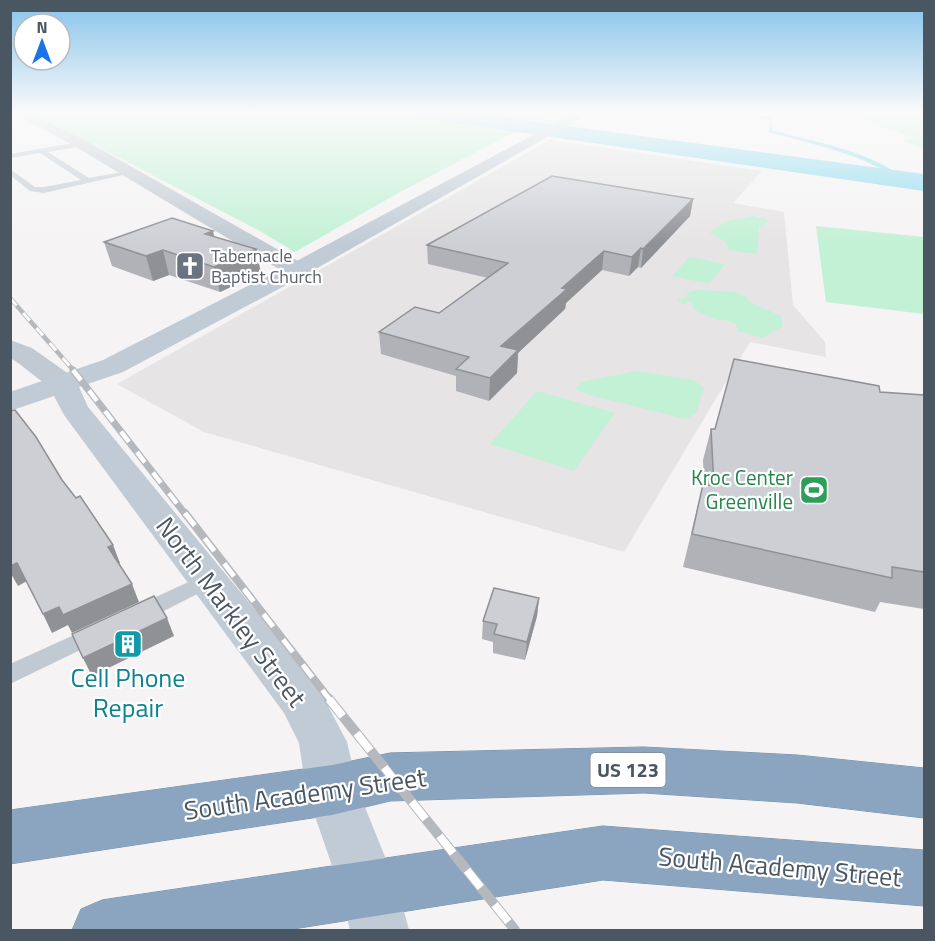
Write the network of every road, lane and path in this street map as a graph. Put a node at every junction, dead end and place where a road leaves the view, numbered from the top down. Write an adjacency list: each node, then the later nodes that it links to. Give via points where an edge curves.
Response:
1 (50, 156): 6 (lane)
2 (100, 156): 5 (street)
3 (505, 156): 7 (street)
4 (10, 171): 6 (lane, via 33,189)
5 (128, 173): 6 (lane); 7 (street)
6 (88, 181)
7 (297, 270): 9 (street, via 113,366)
8 (10, 348): 9 (street)
9 (63, 383): 10 (street); 11 (street, North Markley Street, via 74,409)
10 (10, 402)
11 (208, 580): 12 (lane); 13 (street, North Markley Street, via 301,699 323,742)
12 (10, 675)
13 (332, 790): 14 (highway, South Academy Street / US 123, via 390,777 644,770 797,779); 15 (highway, South Academy Street / US 123); 17 (street, North Markley Street)
14 (924, 793)
15 (10, 837)
16 (924, 878): 17 (highway, South Academy Street, via 603,853)
17 (374, 910): 18 (highway, South Academy Street)
18 (102, 930)

